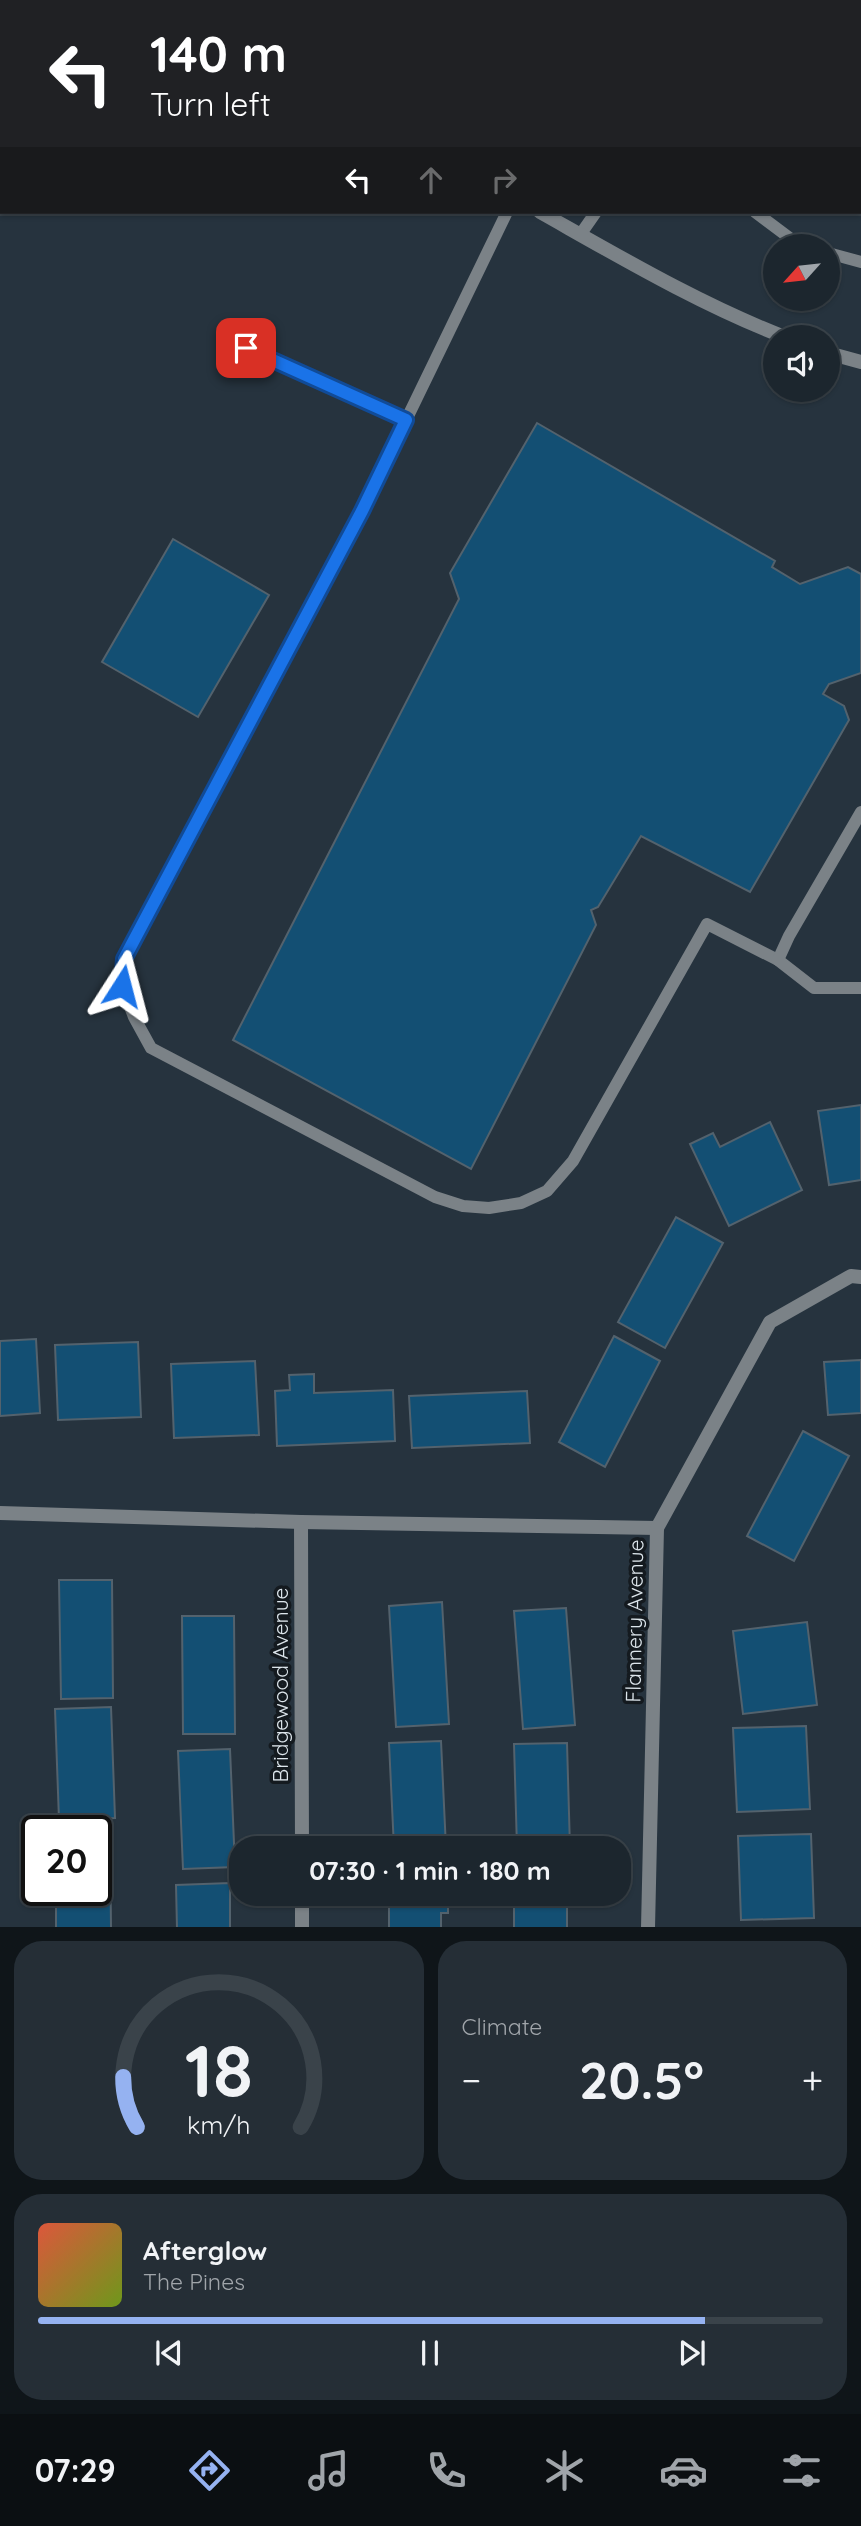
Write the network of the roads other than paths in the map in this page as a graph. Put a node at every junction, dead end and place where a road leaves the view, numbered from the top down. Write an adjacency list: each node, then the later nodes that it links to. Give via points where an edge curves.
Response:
1 (506, 214): 13 (lane)
2 (543, 214): 6 (street)
3 (595, 214): 6 (lane)
4 (758, 214): 5 (lane)
5 (784, 234)
6 (580, 235): 9 (street)
7 (840, 256): 8 (lane)
8 (861, 262)
9 (763, 328)
10 (246, 348): 13 (lane)
11 (840, 356): 12 (street)
12 (861, 362)
13 (406, 420): 15 (lane, via 124,959 122,986 151,1048 435,1197 489,1208 521,1203 547,1191 573,1161 707,924)
14 (861, 812): 15 (lane)
15 (778, 960): 16 (lane, via 814,988)
16 (861, 988)
17 (861, 1277): 20 (street, Flannery Avenue, via 851,1276 770,1322)
18 (0, 1513): 19 (street)
19 (301, 1522): 20 (street); 21 (street, Bridgewood Avenue)
20 (657, 1528): 24 (street, Flannery Avenue)
21 (302, 1836)
22 (302, 1906): 23 (street)
23 (302, 1927)
24 (648, 1927)

